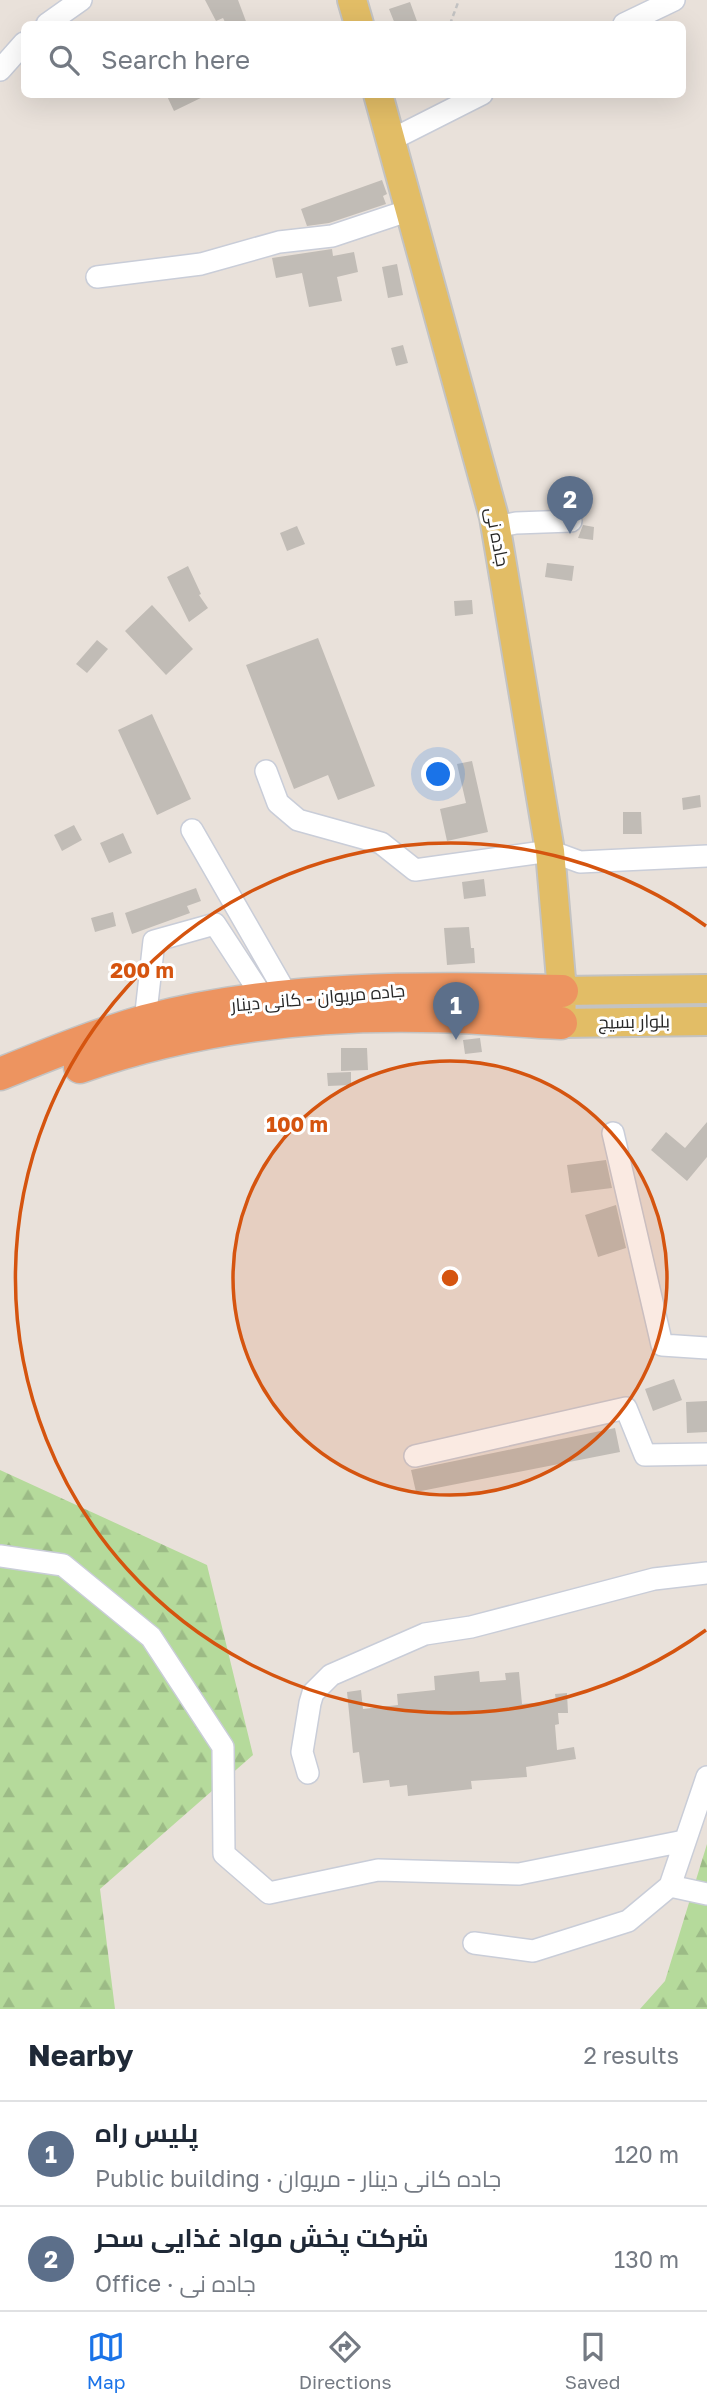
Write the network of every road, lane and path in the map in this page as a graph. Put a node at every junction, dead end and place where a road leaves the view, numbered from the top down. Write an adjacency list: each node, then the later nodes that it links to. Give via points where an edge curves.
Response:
1 (81, 0): 5 (street)
2 (352, 0): 6 (main road)
3 (459, 0): 7 (path)
4 (674, 0): 8 (street)
5 (51, 21)
6 (358, 21)
7 (451, 21)
8 (630, 21)
9 (21, 46): 10 (street)
10 (0, 70)
11 (379, 98): 13 (main road, جاده نی)
12 (474, 98): 13 (street)
13 (391, 140): 14 (main road, جاده نی)
14 (410, 210): 15 (street, via 332,236 279,242 201,264); 17 (main road, جاده نی)
15 (97, 277)
16 (571, 522): 17 (street)
17 (496, 527): 20 (main road, جاده نی)
18 (266, 771): 20 (street, via 278,803 298,820 381,843 415,870)
19 (192, 830): 24 (street)
20 (550, 851): 21 (street, via 580,862); 23 (main road, جاده نی)
21 (707, 856)
22 (707, 989): 23 (main road, بلوار بسیج)
23 (562, 991): 24 (highway, جاده مریوان - کانی دینار, via 443,988); 27 (main road, جاده نی)
24 (276, 998): 25 (highway, جاده مریوان - کانی دینار); 25 (street, via 215,924 154,941)
25 (145, 1021): 28 (highway, جاده مریوان - کانی دینار)
26 (707, 1021): 27 (main road, بلوار بسیج)
27 (561, 1023): 29 (highway, via 422,1016 303,1019 221,1029 116,1054)
28 (0, 1074)
29 (0, 1096)
30 (613, 1133): 31 (street, via 662,1345)
31 (707, 1348)
32 (707, 1454): 33 (street, via 645,1455 626,1408)
33 (415, 1456)
34 (0, 1556): 38 (street, via 63,1565 151,1637 223,1747 224,1854 269,1893 379,1870 519,1874)
35 (707, 1573): 36 (street, via 654,1579 471,1627 425,1634 331,1675 313,1693 310,1703 302,1752)
36 (308, 1773)
37 (707, 1777): 38 (street)
38 (684, 1841): 39 (street)
39 (670, 1886): 40 (street); 41 (street, via 628,1921 533,1951)
40 (707, 1894)
41 (474, 1943)

